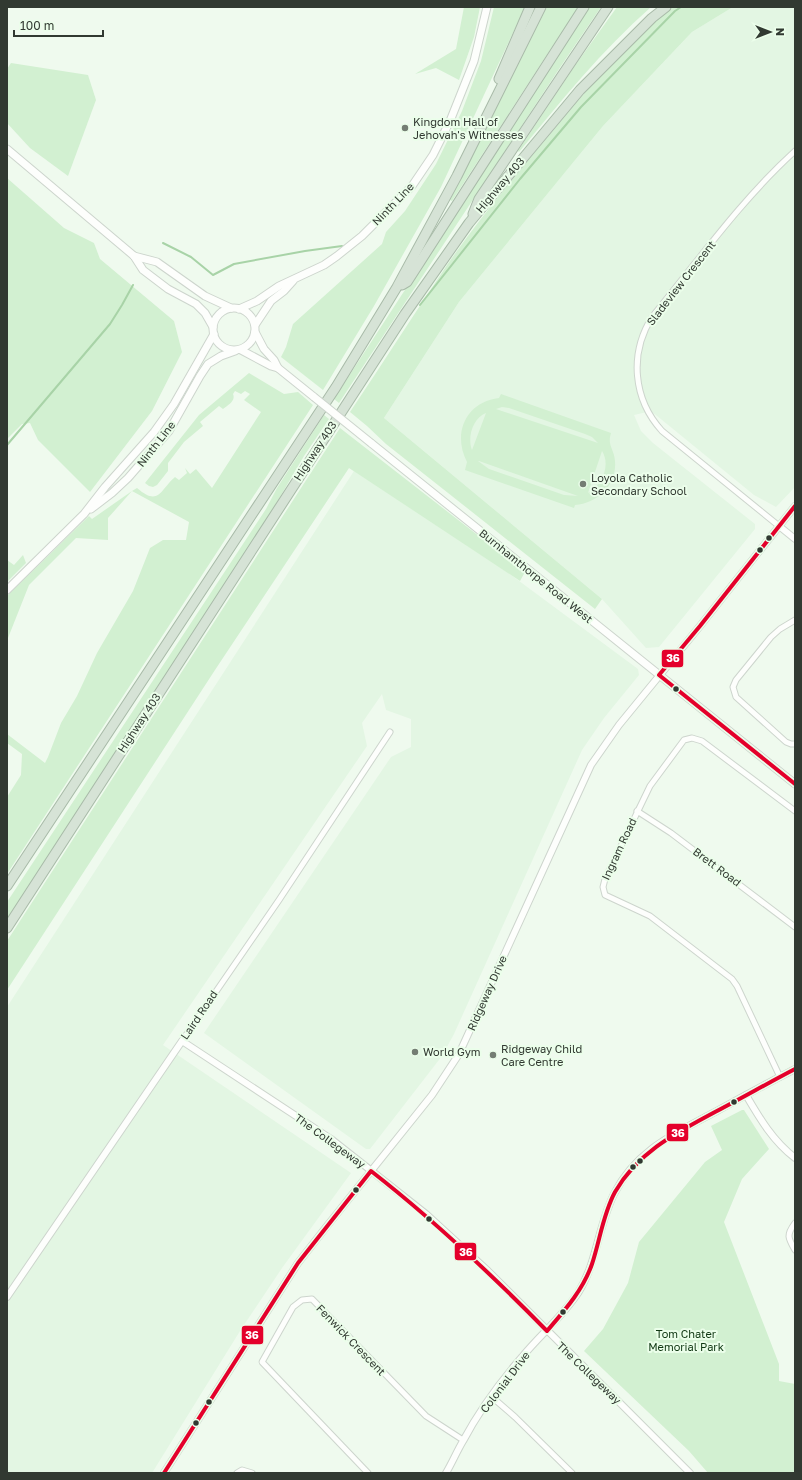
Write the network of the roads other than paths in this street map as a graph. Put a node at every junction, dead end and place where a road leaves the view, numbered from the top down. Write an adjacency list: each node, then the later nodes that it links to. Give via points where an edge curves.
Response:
1 (487, 7): 12 (main road, Ninth Line, via 474,61 458,101 433,154 412,186 338,256)
2 (530, 7): 7 (highway, via 490,100)
3 (541, 7): 7 (highway, Highway 403)
4 (584, 7): 13 (highway, via 407,282)
5 (608, 7): 10 (highway, via 479,199)
6 (666, 7): 10 (highway, Highway 403, via 580,90)
7 (483, 125): 13 (highway, Highway 403)
8 (7, 150): 11 (main road)
9 (795, 151): 22 (street, Sladeview Crescent, via 776,168 736,214 652,317 643,335 637,362 639,388 647,412 654,422)
10 (469, 223): 34 (highway, Highway 403, via 400,320)
11 (134, 256): 14 (main road, via 157,262 205,296); 17 (main road, via 143,270 168,289 196,304 205,313)
12 (295, 280): 15 (main road, Ninth Line, via 279,286 257,302); 16 (main road, Ninth Line, via 272,301)
13 (397, 287): 32 (highway, Highway 403, via 336,387)
14 (231, 308): 15 (main road); 17 (main road, via 224,310 215,320)
15 (240, 309): 16 (main road, via 250,314)
16 (255, 328): 18 (main road, via 251,343); 19 (main road, Burnhamthorpe Road West, via 264,349)
17 (213, 331): 18 (main road, via 222,346 228,350); 21 (main road, Ninth Line, via 206,349 154,432)
18 (238, 350): 19 (main road, Burnhamthorpe Road West); 21 (main road, Ninth Line, via 208,364 169,431 112,494)
19 (278, 368): 26 (main road, Burnhamthorpe Road West, bridge)
20 (795, 506): 22 (street, Ridgeway Drive)
21 (84, 514): 24 (main road, Ninth Line)
22 (779, 526): 23 (street); 26 (street, Ridgeway Drive)
23 (795, 539)
24 (7, 590)
25 (795, 620): 28 (street, via 771,637 736,680 733,688 736,697 786,742)
26 (659, 675): 29 (main road, Burnhamthorpe Road West); 40 (street, Ridgeway Drive, via 591,765 459,1054 432,1095)
27 (390, 732): 35 (street, Laird Road)
28 (795, 744)
29 (795, 784)
30 (637, 811): 31 (street, Ingram Road, via 655,778 684,740 692,738 702,741); 33 (street, Brett Road, via 671,833); 37 (street, Ingram Road, via 605,878 605,895 650,916 732,980)
31 (795, 811)
32 (7, 886)
33 (795, 926)
34 (7, 928)
35 (182, 1041): 40 (street, The Collegeway, via 326,1136); 43 (street, Laird Road)
36 (795, 1068): 37 (street, Colonial Drive)
37 (780, 1076): 38 (street, Colonial Drive)
38 (746, 1095): 39 (street, via 773,1138); 44 (street, Colonial Drive, via 665,1139 634,1164 610,1203 583,1284 571,1303)
39 (795, 1158)
40 (371, 1171): 44 (street, The Collegeway, via 426,1214 488,1271); 48 (street, Ridgeway Drive, via 298,1263)
41 (795, 1223): 42 (street, via 789,1231 789,1239)
42 (795, 1250)
43 (7, 1297)
44 (547, 1331): 45 (street, Colonial Drive, via 522,1357); 53 (street, The Collegeway)
45 (492, 1397): 46 (street, Colonial Drive); 52 (street)
46 (463, 1440): 47 (street, Colonial Drive); 51 (street, Fenwick Crescent, via 426,1416 312,1299 302,1300 293,1307 262,1362)
47 (448, 1472)
48 (164, 1473)
49 (237, 1473): 50 (street, via 242,1470)
50 (252, 1473)
51 (368, 1473)
52 (572, 1473)
53 (690, 1473)

